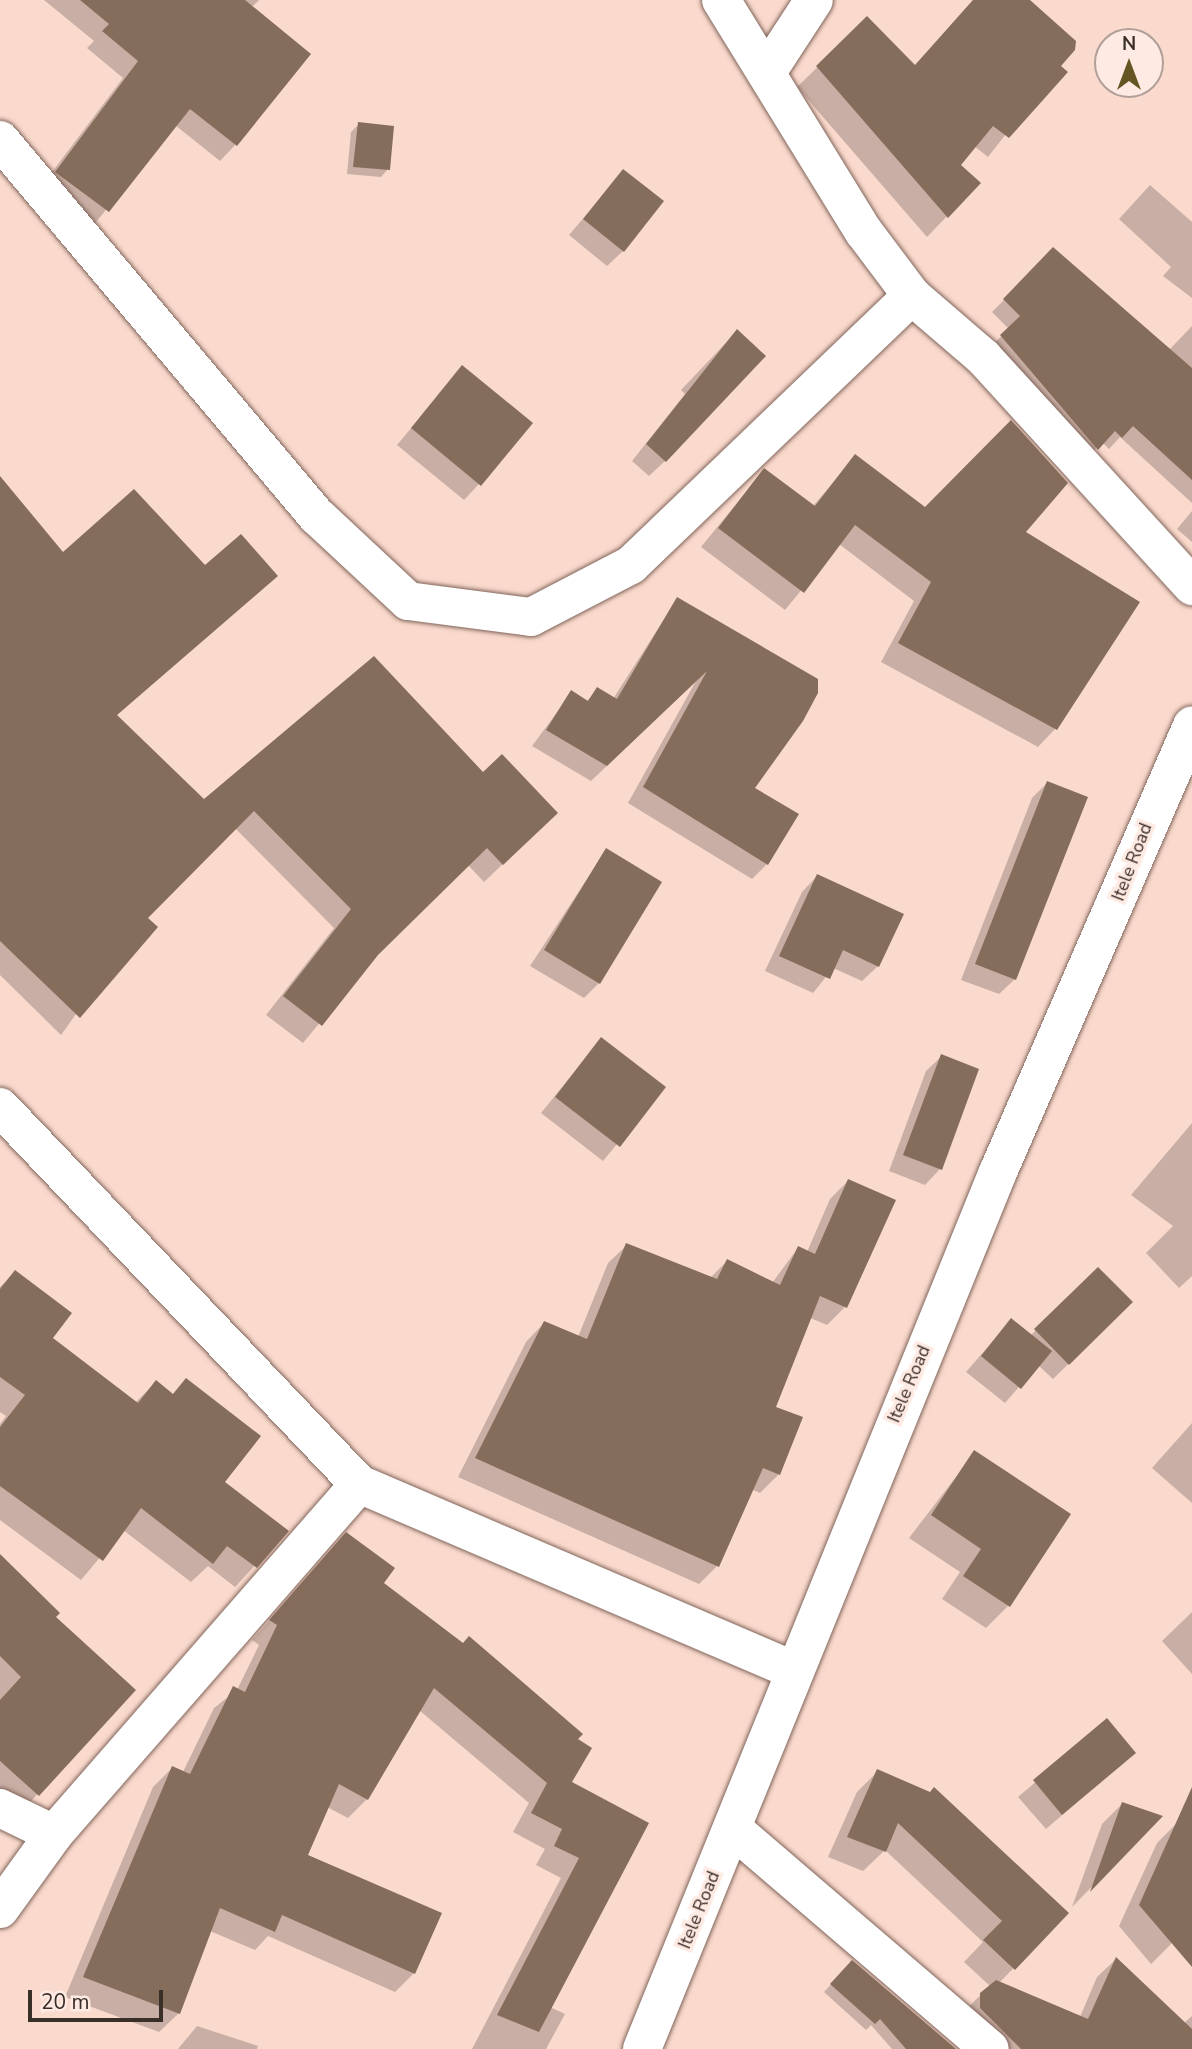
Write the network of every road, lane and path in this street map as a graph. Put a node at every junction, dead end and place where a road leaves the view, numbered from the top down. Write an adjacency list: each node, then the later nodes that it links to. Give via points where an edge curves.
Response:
1 (721, 0): 3 (street)
2 (814, 0): 3 (street)
3 (769, 69): 5 (street, via 864,232)
4 (0, 140): 5 (street, via 318,517 408,601 531,617 631,565)
5 (912, 296): 6 (street, via 984,358)
6 (1192, 586)
7 (1192, 725): 10 (street, Itele Road, via 1161,785 1123,890 1024,1110)
8 (0, 1107): 9 (street)
9 (359, 1484): 10 (street); 13 (street)
10 (791, 1669): 12 (street, Itele Road)
11 (0, 1808): 13 (street)
12 (733, 1829): 15 (street, Itele Road); 16 (street)
13 (54, 1834): 14 (street)
14 (0, 1909)
15 (642, 2049)
16 (990, 2049)

